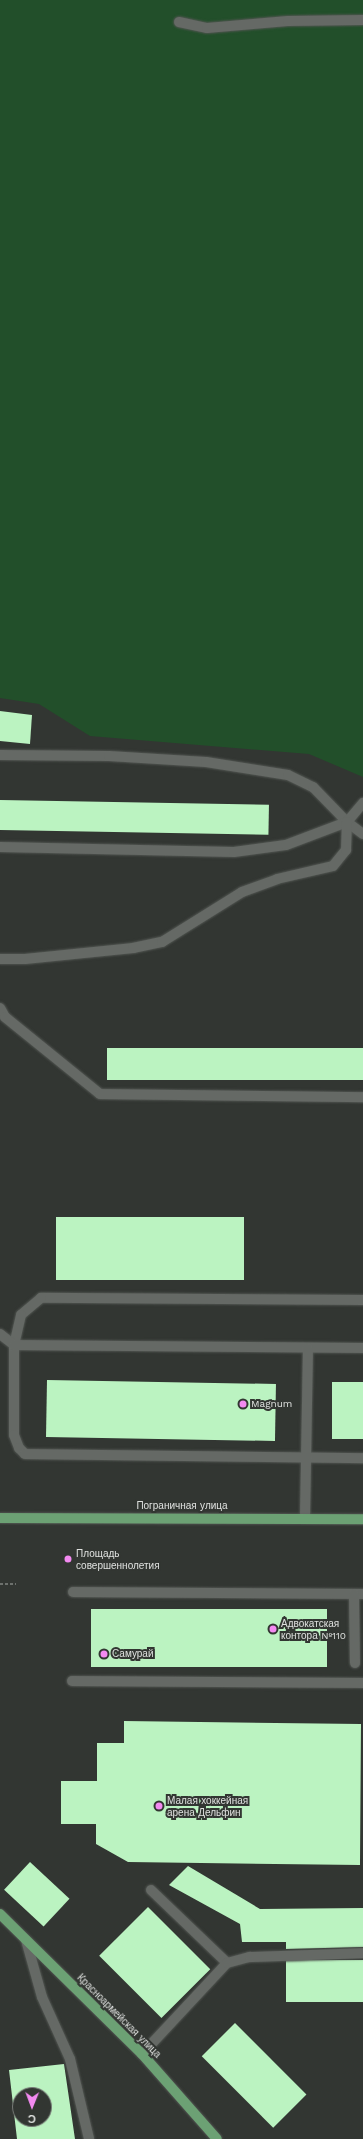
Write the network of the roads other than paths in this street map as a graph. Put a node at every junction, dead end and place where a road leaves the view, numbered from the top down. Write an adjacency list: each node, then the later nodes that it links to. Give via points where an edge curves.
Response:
1 (363, 20): 2 (street, via 288,21 207,28)
2 (179, 22)
3 (0, 755): 5 (street, via 109,756 199,762 288,775 313,786)
4 (363, 803): 5 (street)
5 (347, 822): 6 (street); 7 (street, via 286,845 234,852); 8 (street, via 346,850 333,866 277,879 242,892 162,942 133,948 26,959)
6 (363, 834)
7 (0, 847)
8 (0, 959)
9 (0, 1008): 10 (street, via 5,1017 100,1094)
10 (363, 1097)
11 (363, 1300): 13 (street, via 41,1298 22,1315)
12 (0, 1334): 13 (street)
13 (14, 1345): 14 (street); 16 (street, via 14,1435 19,1448 25,1454)
14 (308, 1348): 15 (street); 16 (street)
15 (363, 1348)
16 (307, 1457): 17 (street); 19 (street)
17 (363, 1458)
18 (0, 1518): 19 (main road, Пограничная улица)
19 (305, 1518): 20 (main road, Пограничная улица)
20 (363, 1519)
21 (73, 1592): 22 (street)
22 (359, 1594): 23 (street)
23 (355, 1663)
24 (72, 1681): 25 (street)
25 (363, 1683)
26 (151, 1890): 30 (street)
27 (0, 1914): 28 (main road, Красноармейская улица)
28 (26, 1940): 31 (main road, Красноармейская улица); 32 (street, via 42,1997 70,2059)
29 (363, 1953): 30 (street, via 250,1957)
30 (227, 1963): 31 (street)
31 (142, 2054): 33 (main road, Красноармейская улица)
32 (89, 2139)
33 (217, 2139)

